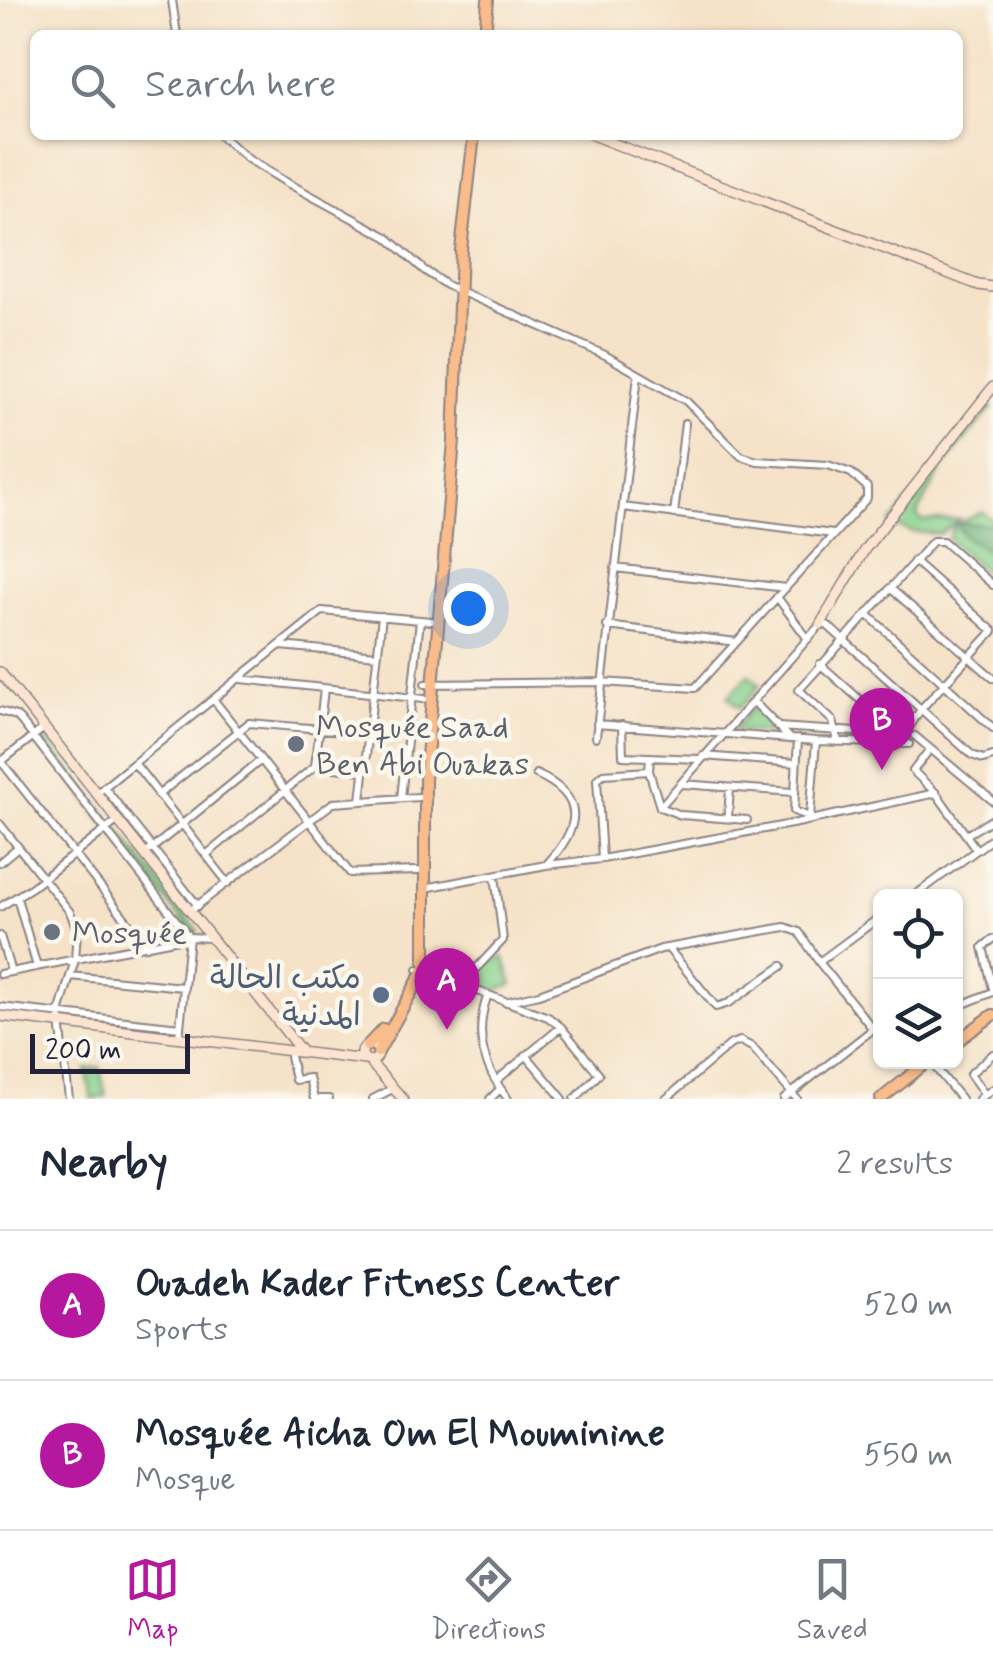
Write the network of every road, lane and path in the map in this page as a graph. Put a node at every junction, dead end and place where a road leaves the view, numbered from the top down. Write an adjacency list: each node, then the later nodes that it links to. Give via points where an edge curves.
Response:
1 (172, 0): 3 (street)
2 (488, 0): 4 (main road)
3 (176, 30)
4 (485, 30)
5 (226, 140): 9 (street, via 284,181 388,236)
6 (470, 140): 9 (main road)
7 (605, 140): 8 (main road)
8 (993, 288)
9 (457, 290): 10 (street); 24 (main road); 38 (main road, via 453,464)
10 (638, 374): 13 (street); 15 (street, via 698,409 741,456 828,465 860,480 867,498)
11 (993, 387): 25 (main road, via 865,549)
12 (685, 423): 14 (street)
13 (623, 507): 14 (street); 17 (street)
14 (674, 514): 15 (street)
15 (833, 534): 19 (street)
16 (914, 561): 18 (street, via 939,538); 20 (street); 32 (street, via 993,632)
17 (616, 568): 19 (street); 26 (street)
18 (993, 585)
19 (786, 588): 21 (street)
20 (890, 588): 22 (street); 32 (street)
21 (778, 597): 27 (street); 29 (street)
22 (866, 614): 28 (street); 39 (street)
23 (382, 616): 24 (street); 30 (street, via 322,611); 31 (street)
24 (426, 621): 38 (main road); 42 (street)
25 (820, 625): 27 (street); 28 (street)
26 (607, 626): 29 (street); 37 (street)
27 (808, 639): 44 (street)
28 (842, 639): 33 (street); 45 (street)
29 (737, 642): 37 (street, via 696,688)
30 (279, 646): 31 (street); 36 (street)
31 (378, 655): 41 (street)
32 (969, 658): 35 (street); 39 (street)
33 (820, 664): 54 (street, via 799,690); 57 (street)
34 (0, 672): 50 (main road)
35 (993, 678)
36 (239, 679): 40 (street); 43 (street)
37 (601, 682): 38 (street); 47 (street)
38 (428, 684): 42 (main road); 112 (main road)
39 (945, 684): 45 (street); 52 (street)
40 (324, 689): 41 (street); 51 (street)
41 (373, 694): 42 (street); 55 (street)
42 (418, 698): 84 (main road); 85 (street)
43 (214, 700): 53 (street); 72 (street)
44 (753, 701): 49 (street); 56 (street)
45 (921, 709): 57 (street); 66 (street, via 977,759)
46 (0, 711): 58 (street, via 16,716)
47 (597, 724): 48 (street); 60 (street)
48 (622, 725): 56 (street); 67 (street, via 621,755)
49 (778, 727): 54 (street); 61 (street)
50 (44, 728): 58 (street); 79 (main road)
51 (319, 728): 53 (street, via 253,721); 55 (street); 73 (street)
52 (993, 728)
53 (238, 730): 69 (street); 83 (street)
54 (837, 730): 57 (street); 63 (street)
55 (369, 733): 74 (street)
56 (722, 734): 61 (street); 68 (street)
57 (902, 734): 59 (street); 64 (street)
58 (33, 736): 70 (street); 97 (street)
59 (915, 736): 64 (street); 65 (street)
60 (596, 737)
61 (794, 739): 62 (street); 71 (street)
62 (816, 740): 63 (street); 90 (street)
63 (838, 741): 64 (street)
64 (909, 744)
65 (930, 750): 82 (street, via 913,772); 87 (street)
66 (993, 756)
67 (650, 757): 68 (street); 75 (street)
68 (701, 758): 71 (street); 77 (street)
69 (261, 760): 80 (street); 96 (street)
70 (0, 761): 103 (street)
71 (796, 763): 81 (street)
72 (135, 764): 79 (street); 83 (street)
73 (315, 766): 74 (street); 80 (street)
74 (364, 771): 86 (street)
75 (650, 771): 88 (street); 105 (street, via 597,779)
76 (536, 774): 107 (street, via 564,790 574,812 566,842)
77 (681, 784): 78 (street); 88 (street)
78 (730, 788): 81 (street); 89 (street)
79 (100, 790): 93 (main road); 102 (street)
80 (285, 791): 94 (street); 104 (street)
81 (794, 792): 90 (street, via 794,811)
82 (936, 793): 90 (street); 98 (street)
83 (158, 794): 96 (street)
84 (419, 797): 85 (street); 108 (main road)
85 (401, 798): 86 (street)
86 (361, 800): 94 (street, via 337,801)
87 (993, 801)
88 (660, 807): 89 (street)
89 (728, 817): 92 (street)
90 (810, 819): 105 (street)
91 (993, 819): 98 (street)
92 (747, 820)
93 (117, 821): 97 (street); 102 (main road)
94 (308, 821): 108 (street, via 350,872); 111 (street)
95 (0, 824): 100 (street)
96 (182, 824): 102 (street); 104 (street)
97 (106, 830): 103 (street); 119 (street)
98 (966, 835): 101 (street)
99 (993, 838): 101 (street)
100 (18, 847): 106 (street); 110 (street)
101 (976, 849): 113 (street)
102 (148, 851): 116 (main road)
103 (75, 854): 110 (street); 122 (street)
104 (206, 855): 111 (street)
105 (602, 858): 107 (street)
106 (0, 862)
107 (546, 865): 109 (street)
108 (418, 871): 129 (main road)
109 (495, 875): 112 (street); 133 (street, via 503,940)
110 (44, 878): 114 (street); 125 (street, via 74,920)
111 (228, 884): 116 (street)
112 (424, 888): 129 (main road)
113 (923, 889)
114 (17, 898): 115 (street); 128 (street)
115 (0, 907)
116 (193, 909): 120 (main road)
117 (873, 922): 126 (street)
118 (0, 936): 130 (street)
119 (189, 938): 120 (street); 122 (street); 134 (street)
120 (209, 938): 149 (main road)
121 (993, 939): 124 (street, via 984,944)
122 (147, 946): 125 (street)
123 (668, 948): 126 (street, via 785,927 799,932); 127 (street, via 716,1007); 137 (street)
124 (989, 959): 135 (street)
125 (75, 960): 128 (street); 132 (street)
126 (819, 962): 143 (street)
127 (782, 966)
128 (37, 967): 130 (street)
129 (421, 970): 133 (street); 150 (main road)
130 (10, 972): 131 (street)
131 (0, 974)
132 (70, 976): 134 (street); 142 (street)
133 (460, 986): 136 (street)
134 (184, 987): 146 (street)
135 (993, 990): 138 (street)
136 (487, 997): 137 (street); 155 (street, via 478,1034)
137 (505, 1002): 144 (street)
138 (963, 1003)
139 (0, 1006): 142 (street)
140 (0, 1016): 142 (main road)
141 (993, 1016): 147 (main road)
142 (60, 1018): 146 (main road); 160 (street)
143 (873, 1023)
144 (562, 1027): 152 (street); 168 (street, via 600,1074)
145 (873, 1031): 158 (street)
146 (180, 1032): 148 (main road)
147 (963, 1037)
148 (289, 1050): 149 (main road); 161 (street, via 296,1080 309,1078)
149 (302, 1052): 150 (main road)
150 (370, 1054): 156 (main road)
151 (993, 1054): 159 (street, via 970,1074)
152 (526, 1056): 155 (street); 167 (street)
153 (920, 1069): 171 (main road)
154 (935, 1069): 172 (street)
155 (498, 1085): 165 (street); 166 (street)
156 (394, 1088): 163 (street); 164 (main road)
157 (993, 1090): 159 (street)
158 (794, 1096): 169 (street, via 740,1041); 170 (street)
159 (982, 1097)
160 (69, 1099)
161 (316, 1099): 162 (street)
162 (329, 1099)
163 (373, 1099)
164 (403, 1099)
165 (490, 1099)
166 (508, 1099)
167 (563, 1099)
168 (575, 1099)
169 (666, 1099)
170 (784, 1099)
171 (881, 1099)
172 (961, 1099)

